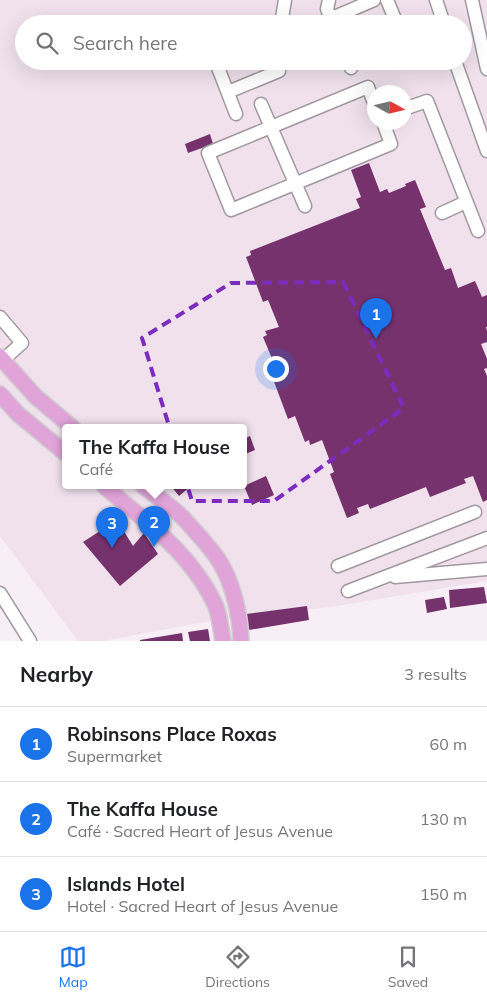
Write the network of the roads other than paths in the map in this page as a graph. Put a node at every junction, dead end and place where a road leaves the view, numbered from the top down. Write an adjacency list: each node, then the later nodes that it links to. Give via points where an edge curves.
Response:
1 (285, 0): 7 (street)
2 (329, 0): 8 (street)
3 (374, 0): 9 (street)
4 (387, 0): 10 (street)
5 (436, 0): 11 (street)
6 (472, 0): 12 (street)
7 (282, 15)
8 (330, 15)
9 (344, 15)
10 (393, 15)
11 (441, 15)
12 (487, 69)
13 (219, 70): 17 (street)
14 (458, 70): 23 (street)
15 (279, 71): 17 (street)
16 (367, 87): 21 (street)
17 (228, 92): 20 (street)
18 (261, 104): 21 (street)
19 (412, 106): 25 (street, via 427,101)
20 (236, 114)
21 (271, 128): 24 (street); 24 (street, via 208,153 231,210)
22 (386, 130): 24 (street, via 391,144)
23 (487, 151)
24 (295, 184): 26 (street)
25 (466, 202): 27 (street); 28 (street)
26 (304, 206)
27 (442, 213)
28 (478, 231)
29 (0, 317): 30 (street, via 22,343)
30 (1, 359): 32 (main road, via 36,397)
31 (0, 394): 33 (main road, via 18,414)
32 (68, 424)
33 (62, 451)
34 (108, 489): 39 (main road)
35 (147, 489): 37 (main road, via 184,519)
36 (476, 512): 40 (street)
37 (200, 538): 39 (main road); 47 (main road, via 218,559 230,585)
38 (487, 538): 42 (street)
39 (184, 557): 46 (main road, via 210,594)
40 (338, 566)
41 (487, 569): 42 (street)
42 (380, 578): 43 (street)
43 (348, 590)
44 (0, 593): 45 (street)
45 (30, 641)
46 (223, 641)
47 (241, 641)

